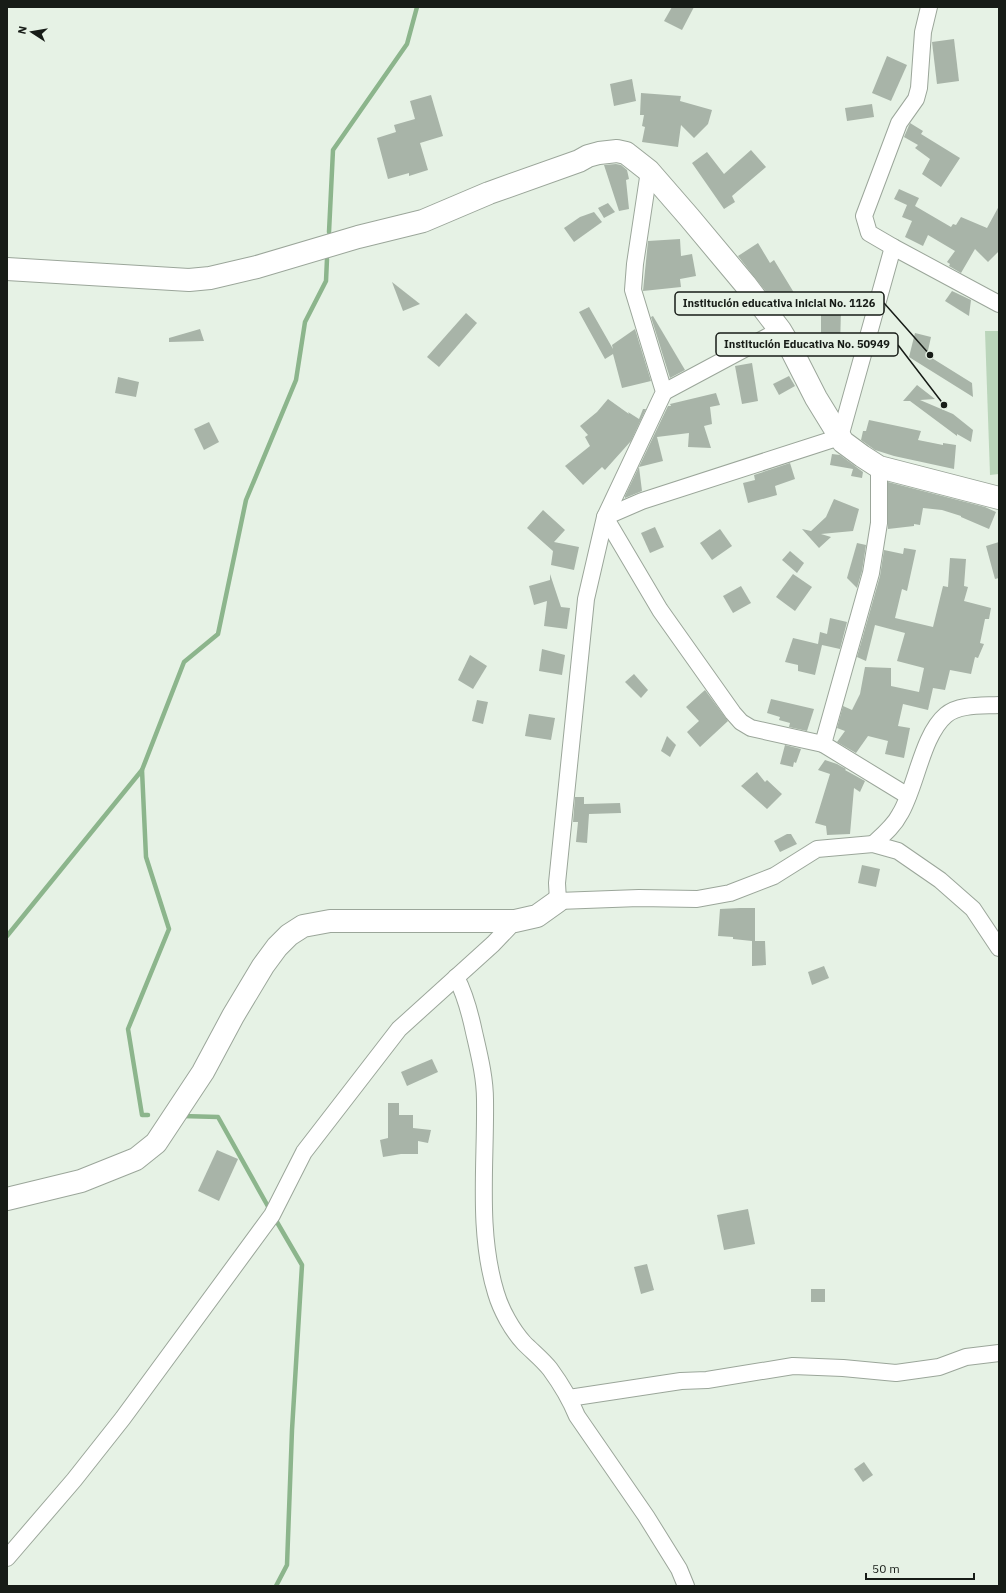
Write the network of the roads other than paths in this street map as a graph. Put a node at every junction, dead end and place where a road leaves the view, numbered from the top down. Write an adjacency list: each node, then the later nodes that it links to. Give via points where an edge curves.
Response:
1 (928, 7): 3 (street, via 916,99 899,123 864,216 869,233)
2 (649, 171): 4 (main road, via 626,154 617,151 599,153 489,193 423,221 210,278 189,280); 6 (main road, via 745,284); 7 (street, via 634,264 633,290)
3 (893, 247): 5 (street); 8 (street)
4 (7, 269)
5 (999, 304)
6 (780, 330): 7 (street); 8 (main road)
7 (664, 392): 11 (street)
8 (840, 437): 9 (main road, via 848,446); 11 (street, via 642,501)
9 (879, 467): 10 (main road); 13 (street, via 879,523 871,573)
10 (999, 498)
11 (605, 517): 13 (street, via 660,610 741,722 751,728); 16 (street, via 586,600 557,884)
12 (999, 705): 14 (street, via 962,708 946,715 932,733)
13 (823, 744): 14 (street)
14 (908, 796): 15 (street, via 900,815)
15 (873, 844): 16 (street, via 817,850 774,876 730,893 697,899); 18 (street, via 898,851 940,880 973,909)
16 (558, 901): 17 (main road, via 537,916)
17 (515, 921): 19 (street); 20 (main road, via 330,920 303,926 289,935 263,966 203,1072 156,1143 136,1159 81,1181)
18 (999, 948)
19 (456, 977): 22 (street, via 469,1011 483,1069 486,1253 496,1294 523,1342 549,1368); 23 (street, via 399,1028 304,1152 272,1215 123,1418)
20 (7, 1199)
21 (999, 1353): 22 (street, via 966,1357 939,1367 896,1373 793,1366)
22 (569, 1398): 24 (street, via 577,1416 679,1569)
23 (7, 1558)
24 (686, 1586)

